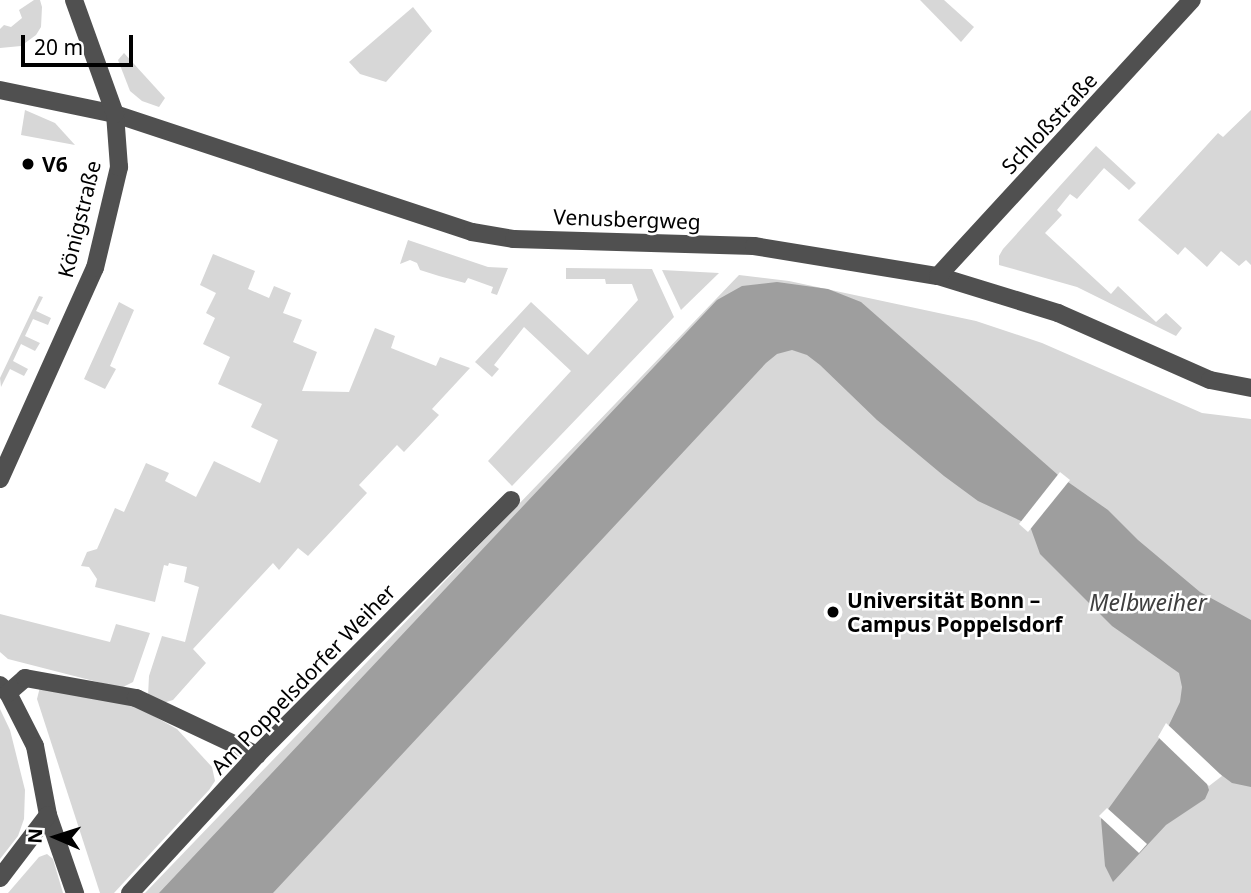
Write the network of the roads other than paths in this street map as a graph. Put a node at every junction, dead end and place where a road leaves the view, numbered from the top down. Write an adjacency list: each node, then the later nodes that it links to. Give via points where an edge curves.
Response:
1 (74, 0): 4 (street, Königstraße)
2 (1192, 0): 5 (street, Schloßstraße)
3 (0, 90): 4 (street, Venusbergweg)
4 (115, 114): 5 (street, Venusbergweg, via 472,232 513,239 754,246); 7 (street, Königstraße, via 119,167 95,268)
5 (939, 276): 6 (street, Venusbergweg, via 1058,313 1210,380)
6 (1251, 388)
7 (0, 479)
8 (511, 500): 10 (street, Am Poppelsdorfer Weiher)
9 (4, 689): 10 (street, via 25,678 136,698); 11 (street, via 35,746)
10 (257, 755): 14 (street, Am Poppelsdorfer Weiher)
11 (48, 815): 12 (street); 13 (street)
12 (0, 878)
13 (75, 893)
14 (130, 893)

